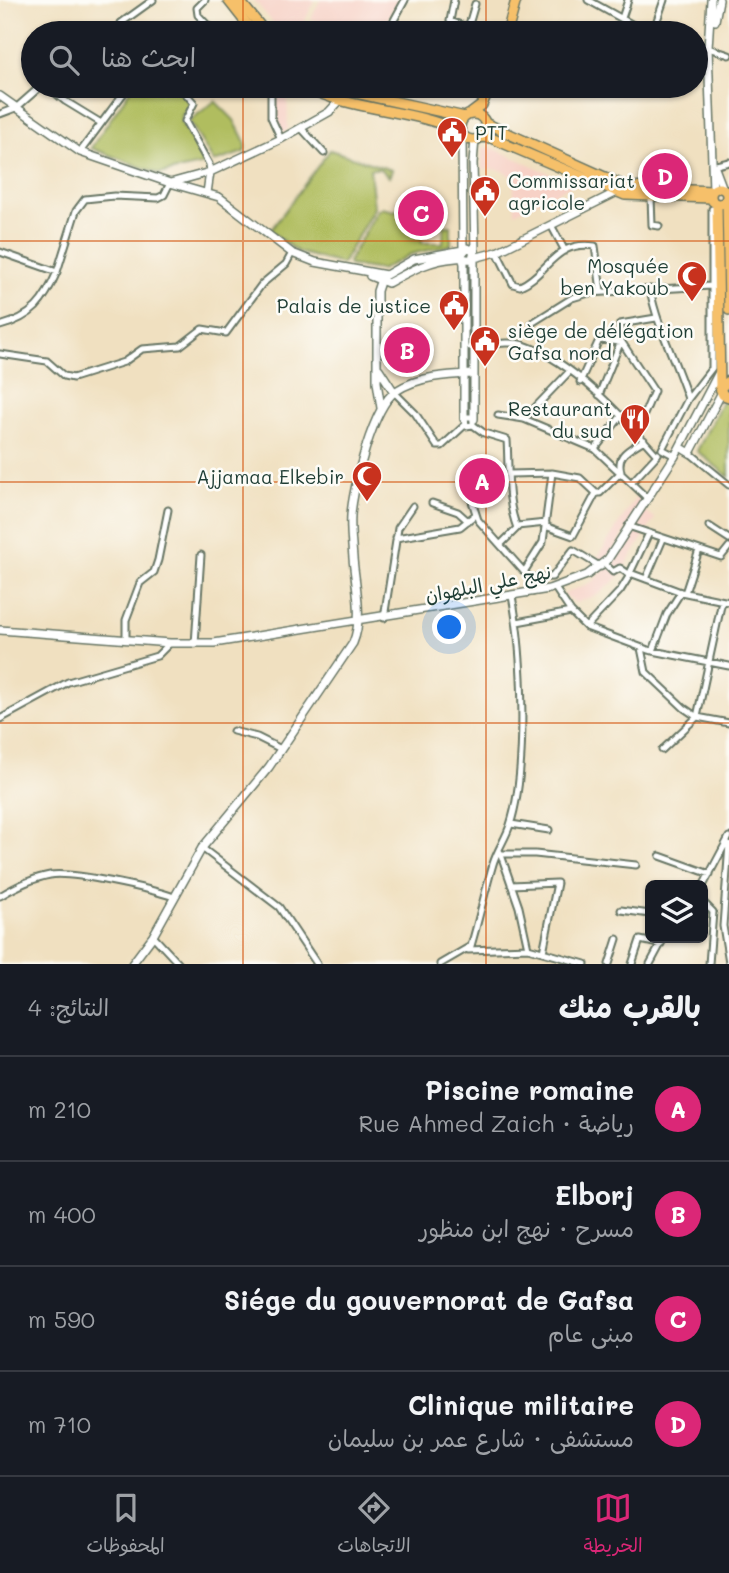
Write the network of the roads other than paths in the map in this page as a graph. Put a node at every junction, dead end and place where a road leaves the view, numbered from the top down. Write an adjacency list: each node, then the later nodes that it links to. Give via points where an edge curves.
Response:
1 (153, 0): 15 (street)
2 (205, 0): 16 (street, via 197,8)
3 (228, 0): 17 (main road)
4 (239, 0): 18 (main road)
5 (405, 0): 19 (street)
6 (454, 0): 20 (street)
7 (516, 0): 22 (main road)
8 (588, 0): 14 (street)
9 (628, 0): 14 (street)
10 (664, 0): 24 (street)
11 (711, 0): 25 (street)
12 (719, 0): 25 (street)
13 (475, 4): 21 (street)
14 (622, 18): 23 (street)
15 (124, 21)
16 (204, 21)
17 (245, 21)
18 (256, 21)
19 (394, 21)
20 (450, 21)
21 (470, 21)
22 (510, 21)
23 (629, 21)
24 (659, 21)
25 (709, 49): 26 (street); 50 (street)
26 (729, 55)
27 (0, 96): 38 (street)
28 (27, 98): 38 (street)
29 (61, 98): 42 (street)
30 (120, 98): 42 (street)
31 (190, 98): 51 (street, via 194,103 185,121)
32 (271, 98): 46 (street, via 271,117)
33 (341, 98): 43 (street)
34 (364, 98): 44 (main road)
35 (376, 98): 40 (main road)
36 (485, 98): 40 (main road)
37 (489, 98): 41 (main road)
38 (16, 108): 39 (street); 47 (street)
39 (0, 114)
40 (466, 116): 41 (main road, via 477,115); 44 (main road)
41 (484, 122): 45 (main road); 58 (main road, via 627,187)
42 (101, 123): 47 (street)
43 (302, 129): 46 (street); 48 (street)
44 (461, 132): 45 (main road); 55 (street)
45 (478, 138): 53 (main road, via 491,138); 56 (street)
46 (281, 139): 51 (street)
47 (79, 152): 52 (street)
48 (324, 153)
49 (729, 162): 50 (street)
50 (713, 164): 58 (street)
51 (210, 172): 52 (street); 54 (street)
52 (170, 183): 54 (street); 70 (street, via 158,198 85,199 76,211)
53 (617, 192): 57 (main road); 61 (street)
54 (207, 193): 67 (street, via 228,202)
55 (463, 197): 56 (street); 59 (street)
56 (473, 197): 60 (street)
57 (651, 197): 58 (main road); 62 (street, via 652,225)
58 (719, 197): 63 (main road); 72 (street); 85 (main road)
59 (463, 223): 60 (street); 68 (street)
60 (473, 223): 69 (street)
61 (551, 225): 64 (street); 66 (street)
62 (659, 226)
63 (729, 243): 75 (main road)
64 (565, 251): 66 (street, via 520,286 513,284); 74 (street, via 584,245 597,248)
65 (0, 252): 70 (street)
66 (497, 252): 69 (street)
67 (292, 253): 71 (street); 83 (street, via 226,333 202,329 180,345 142,349 124,362 73,378 47,361)
68 (464, 254): 69 (street); 71 (street, via 414,258); 82 (street)
69 (474, 255): 81 (street)
70 (57, 272): 79 (street, via 39,307 27,317)
71 (381, 278): 84 (street)
72 (711, 286): 73 (street); 94 (street, via 712,368)
73 (650, 289): 74 (street); 77 (street)
74 (601, 291): 78 (street, via 572,298)
75 (729, 300): 76 (main road)
76 (729, 310)
77 (656, 318): 80 (street, via 621,322); 94 (street)
78 (532, 323)
79 (0, 326)
80 (621, 342): 90 (street, via 599,340); 93 (street); 101 (street, via 654,391)
81 (473, 346): 82 (street); 86 (street, via 524,345); 88 (street)
82 (464, 347): 87 (street)
83 (0, 354)
84 (379, 369): 91 (street); 95 (street)
85 (720, 371): 92 (main road); 103 (street)
86 (569, 372): 90 (street); 98 (street)
87 (464, 374): 88 (street); 91 (street, via 428,378); 99 (street)
88 (473, 374): 100 (street)
89 (729, 381): 92 (main road)
90 (580, 382): 93 (street)
91 (394, 392): 95 (street); 99 (street, via 437,446)
92 (724, 393): 106 (street)
93 (599, 395): 97 (street)
94 (688, 399): 105 (street)
95 (381, 408): 146 (street, via 351,516)
96 (498, 415): 98 (street)
97 (622, 415): 101 (street); 104 (street)
98 (524, 419): 104 (street)
99 (464, 422): 100 (street, via 470,416)
100 (473, 422): 111 (street, via 484,433 505,438)
101 (637, 431): 102 (street)
102 (644, 440): 107 (street); 109 (street, via 621,456)
103 (680, 447): 106 (street); 108 (street)
104 (596, 449): 109 (street)
105 (662, 449): 107 (street); 108 (street)
106 (690, 453): 113 (street)
107 (657, 455): 112 (street)
108 (675, 456): 116 (street)
109 (621, 472): 112 (street); 115 (street)
110 (552, 473): 111 (street); 115 (street, via 580,478); 122 (street)
111 (510, 474): 123 (street, via 508,500)
112 (632, 482): 116 (street)
113 (729, 485)
114 (469, 492): 120 (street)
115 (596, 493): 122 (street, via 573,536)
116 (647, 498): 124 (street)
117 (432, 503): 121 (street, via 458,512)
118 (413, 506): 127 (street, via 400,523)
119 (168, 510): 150 (street, via 158,560 140,583 126,620)
120 (475, 515): 121 (street); 130 (street)
121 (468, 521): 127 (street, via 460,527)
122 (546, 525): 123 (street); 135 (street, via 539,552)
123 (517, 526): 130 (street)
124 (628, 526): 126 (street); 134 (street)
125 (709, 527): 128 (street)
126 (649, 533): 129 (street); 136 (street)
127 (396, 538): 145 (street)
128 (729, 538)
129 (663, 539): 132 (street); 138 (street)
130 (500, 544): 135 (street)
131 (729, 547): 132 (street, via 721,557)
132 (699, 550): 141 (street)
133 (201, 555): 152 (street)
134 (603, 566): 136 (street); 137 (street, via 573,550 552,577); 139 (street, نهج علي البلهوان)
135 (524, 572): 137 (street)
136 (630, 574): 138 (street); 148 (street)
137 (529, 578): 140 (street)
138 (646, 579): 141 (street)
139 (555, 588): 140 (street, نهج علي البلهوان); 144 (street)
140 (533, 592): 142 (street, نهج علي البلهوان)
141 (683, 593): 143 (street); 154 (street, via 667,614)
142 (512, 596): 145 (street, نهج علي البلهوان); 147 (street)
143 (726, 602): 155 (street)
144 (571, 612): 147 (street); 148 (street)
145 (384, 618): 146 (street, نهج علي البلهوان)
146 (358, 622): 152 (street, نهج علي البلهوان); 161 (street, via 350,648)
147 (517, 622): 163 (street, via 521,724)
148 (586, 627): 153 (street)
149 (0, 629): 150 (street, نهج علي البلهوان)
150 (126, 638): 151 (street, نهج علي البلهوان)
151 (170, 643): 152 (street, نهج علي البلهوان); 158 (street, via 157,656 68,681)
152 (195, 645)
153 (641, 648): 154 (street); 157 (street, via 646,672)
154 (653, 651): 155 (street)
155 (709, 663): 156 (street); 157 (street)
156 (729, 666)
157 (697, 718): 159 (street); 162 (street)
158 (0, 719)
159 (729, 723)
160 (233, 732): 161 (street)
161 (281, 748): 167 (street)
162 (662, 750)
163 (511, 824): 164 (street); 168 (street)
164 (549, 830)
165 (729, 837): 171 (street)
166 (729, 844): 185 (street, via 723,926)
167 (202, 848): 175 (street); 188 (street, via 279,907)
168 (500, 852): 170 (street); 173 (street); 183 (street)
169 (660, 856): 171 (street)
170 (636, 865)
171 (710, 874): 172 (street)
172 (706, 880)
173 (511, 885): 182 (street); 184 (street, via 557,883)
174 (0, 896): 175 (street, via 55,874 132,885)
175 (174, 897): 179 (street)
176 (708, 907): 194 (street, via 713,912)
177 (621, 910): 178 (street)
178 (645, 913)
179 (153, 936): 186 (street); 187 (street)
180 (617, 940): 191 (street)
181 (659, 944): 192 (street, via 640,940); 193 (street)
182 (528, 948): 183 (street); 184 (street)
183 (468, 950): 189 (street)
184 (543, 952): 190 (street)
185 (729, 962)
186 (132, 964)
187 (179, 964)
188 (317, 964)
189 (440, 964)
190 (585, 964)
191 (609, 964)
192 (632, 964)
193 (650, 964)
194 (709, 964)

